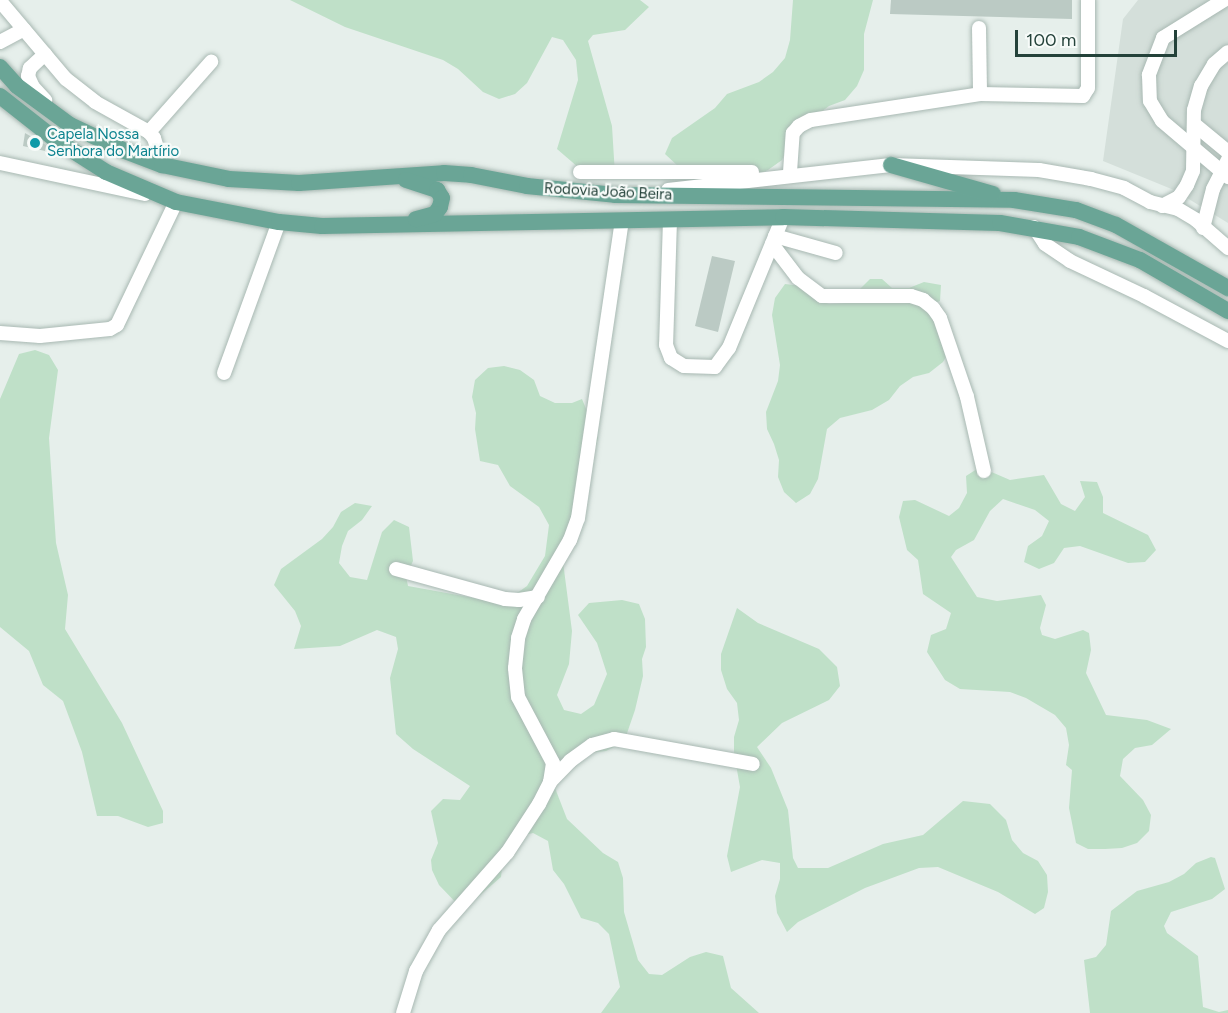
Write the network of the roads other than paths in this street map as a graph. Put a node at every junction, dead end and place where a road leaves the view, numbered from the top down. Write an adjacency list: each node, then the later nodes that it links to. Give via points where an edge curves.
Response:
1 (1088, 0): 11 (street, via 1088,88 1083,96)
2 (1224, 0): 16 (street, via 1163,38 1149,75 1150,101 1162,121)
3 (0, 1): 5 (street)
4 (979, 28): 11 (street)
5 (24, 29): 6 (street); 8 (street)
6 (0, 42)
7 (1228, 52): 13 (street, via 1214,64 1201,86)
8 (45, 54): 14 (street, via 30,68 28,76 33,87); 15 (street, via 66,79 95,102)
9 (211, 62): 15 (street)
10 (0, 67): 14 (main road, Rodovia João Beira, via 17,86)
11 (980, 94): 23 (street, via 811,120 793,133)
12 (0, 96): 27 (main road, Rodovia João Beira, via 56,140 106,172)
13 (1194, 124): 16 (street); 17 (street)
14 (70, 125): 19 (main road, Rodovia João Beira)
15 (149, 132): 19 (street)
16 (1194, 150): 21 (street); 29 (street, via 1193,171 1187,185 1179,197)
17 (1228, 152)
18 (0, 164): 27 (street)
19 (162, 165): 25 (main road, Rodovia João Beira, via 229,179 299,183)
20 (891, 165): 24 (street); 28 (main road); 29 (street, via 1039,170 1091,178)
21 (1226, 170): 36 (street, via 1211,197)
22 (580, 172): 23 (street)
23 (790, 172): 24 (street)
24 (818, 172): 26 (street)
25 (394, 176): 26 (main road, Rodovia João Beira, via 471,175 527,186); 34 (main road, via 427,185 442,198 435,214)
26 (615, 195): 28 (main road, Rodovia João Beira)
27 (170, 200): 33 (main road, Rodovia João Beira); 42 (street, via 117,326 40,336)
28 (1014, 200): 40 (main road, Rodovia João Beira, via 1076,210 1116,225)
29 (1162, 206): 36 (street, via 1187,213)
30 (783, 217): 31 (main road, Rodovia João Beira); 35 (main road, Rodovia João Beira); 37 (street)
31 (670, 219): 32 (main road, Rodovia João Beira); 37 (street, via 666,345 671,358 684,366 715,367 729,348)
32 (622, 221): 34 (main road, Rodovia João Beira); 47 (street, via 578,518)
33 (279, 222): 34 (main road, Rodovia João Beira, via 322,226); 44 (street)
34 (401, 224)
35 (1034, 227): 41 (main road, Rodovia João Beira, via 1079,237 1140,260); 43 (street, via 1045,244 1070,261)
36 (1203, 228): 38 (street)
37 (774, 240): 39 (street); 45 (street, via 798,278 822,297 911,296 933,308 967,397)
38 (1228, 248)
39 (836, 253)
40 (1228, 288)
41 (1228, 311)
42 (0, 333)
43 (1228, 341)
44 (224, 373)
45 (984, 471)
46 (396, 569): 47 (street, via 505,599)
47 (538, 597): 49 (street, via 524,619 515,668 518,697 553,763)
48 (753, 764): 49 (street, via 614,739 592,745)
49 (550, 782): 50 (street, via 507,853 439,930 416,971)
50 (403, 1013)

